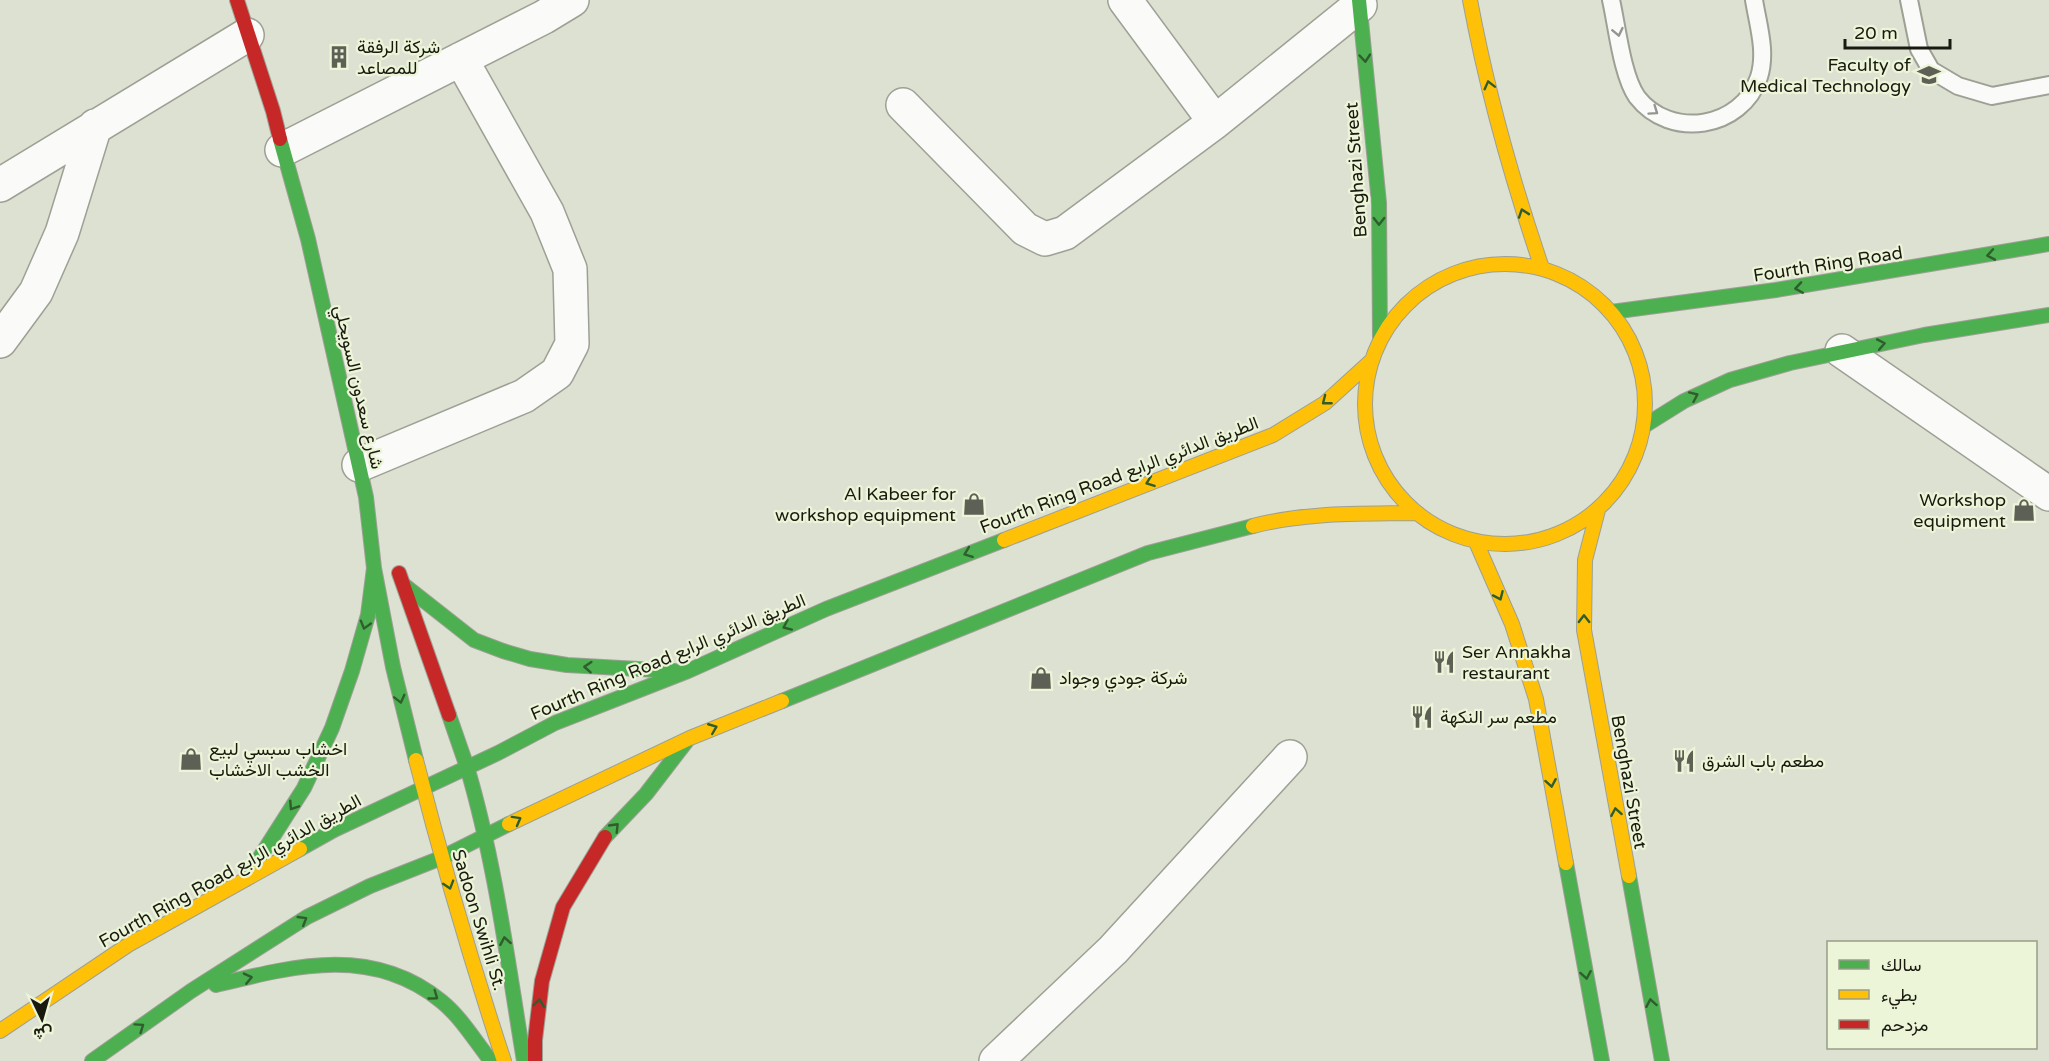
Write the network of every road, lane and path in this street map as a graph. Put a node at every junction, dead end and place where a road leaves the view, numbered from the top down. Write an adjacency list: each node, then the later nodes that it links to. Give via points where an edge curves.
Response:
1 (237, 0): 9 (main road, شارع سعدون السويحلي)
2 (572, 0): 10 (street)
3 (1125, 0): 13 (street)
4 (1470, 0): 18 (main road, one-way to 4, via 1503,142)
5 (1611, 0): 6 (lane, one-way to 6, via 1628,81 1650,109 1682,124 1719,120 1750,95 1759,78 1762,59)
6 (1754, 0)
7 (1909, 0): 11 (lane, via 1918,49 1931,70 1958,86 1992,96)
8 (1360, 3): 13 (street); 21 (main road, Benghazi Street, one-way to 21, via 1379,203)
9 (247, 35): 14 (street); 15 (main road, شارع سعدون السويحلي)
10 (461, 59): 15 (street); 26 (street, via 547,212 570,269 572,344 557,373 524,396)
11 (2049, 86)
12 (903, 105): 13 (street, via 1025,229 1045,239 1065,233)
13 (1215, 122)
14 (95, 126): 16 (street); 22 (street, via 62,232 36,292)
15 (282, 150): 26 (main road, شارع سعدون السويحلي, via 308,239)
16 (0, 185)
17 (2049, 244): 19 (main road, Fourth Ring Road, one-way to 19, via 1788,290)
18 (1542, 268): 19 (main road, via 1568,278); 21 (main road, via 1476,266 1444,277 1416,295)
19 (1611, 312): 25 (main road, via 1626,332 1643,377)
20 (2049, 315): 23 (main road, one-way to 20)
21 (1380, 337): 24 (main road)
22 (0, 341)
23 (1842, 351): 25 (main road, one-way to 23, via 1684,401 1730,380); 27 (street)
24 (1370, 362): 30 (main road, via 1364,395 1365,429 1375,460 1392,489); 36 (main road, Fourth Ring Road الطريق الدائري الرابع, one-way to 36, via 1325,404 1273,435 826,609)
25 (1644, 426): 29 (main road, via 1628,471)
26 (359, 465): 28 (main road, شارع سعدون السويحلي)
27 (2049, 494)
28 (366, 497): 31 (main road); 34 (main road, شارع سعدون السويحلي)
29 (1598, 510): 32 (main road, via 1554,536 1502,545); 53 (main road, Benghazi Street, one-way to 29, via 1584,630 1585,560)
30 (1416, 513): 32 (main road, via 1434,526); 37 (main road, one-way to 30, via 1148,553 1271,521 1327,514)
31 (383, 536)
32 (1476, 542): 52 (main road, one-way to 52, via 1512,624 1536,699)
33 (396, 565): 35 (main road)
34 (374, 568): 40 (main road, شارع سعدون السويحلي, one-way to 40, via 393,667); 43 (main road, one-way to 43, via 368,615 332,728 304,788)
35 (404, 585): 36 (main road, one-way to 35, via 567,665 503,651 474,640); 39 (main road)
36 (688, 671): 39 (main road, Fourth Ring Road الطريق الدائري الرابع, via 555,723)
37 (690, 738): 41 (main road, one-way to 37); 50 (main road, one-way to 37, via 542,981 563,907 604,838 646,795)
38 (1290, 757): 51 (street, via 1113,950)
39 (467, 768): 40 (main road, Fourth Ring Road الطريق الدائري الرابع); 41 (main road)
40 (424, 788): 42 (main road, Sadoon Swihli St.); 43 (main road, Fourth Ring Road الطريق الدائري الرابع, via 334,830)
41 (484, 838): 42 (main road); 49 (main road, one-way to 41)
42 (441, 858): 44 (main road, one-way to 42, via 307,917); 48 (main road, Sadoon Swihli St., one-way to 48)
43 (245, 881): 45 (main road, Fourth Ring Road الطريق الدائري الرابع, via 128,945)
44 (191, 991): 46 (main road, one-way to 44); 47 (main road, one-way to 47, via 321,964 375,966 414,981 442,1001)
45 (0, 1031)
46 (92, 1061)
47 (491, 1061)
48 (504, 1061)
49 (525, 1061)
50 (535, 1061)
51 (996, 1061)
52 (1602, 1061)
53 (1662, 1061)

